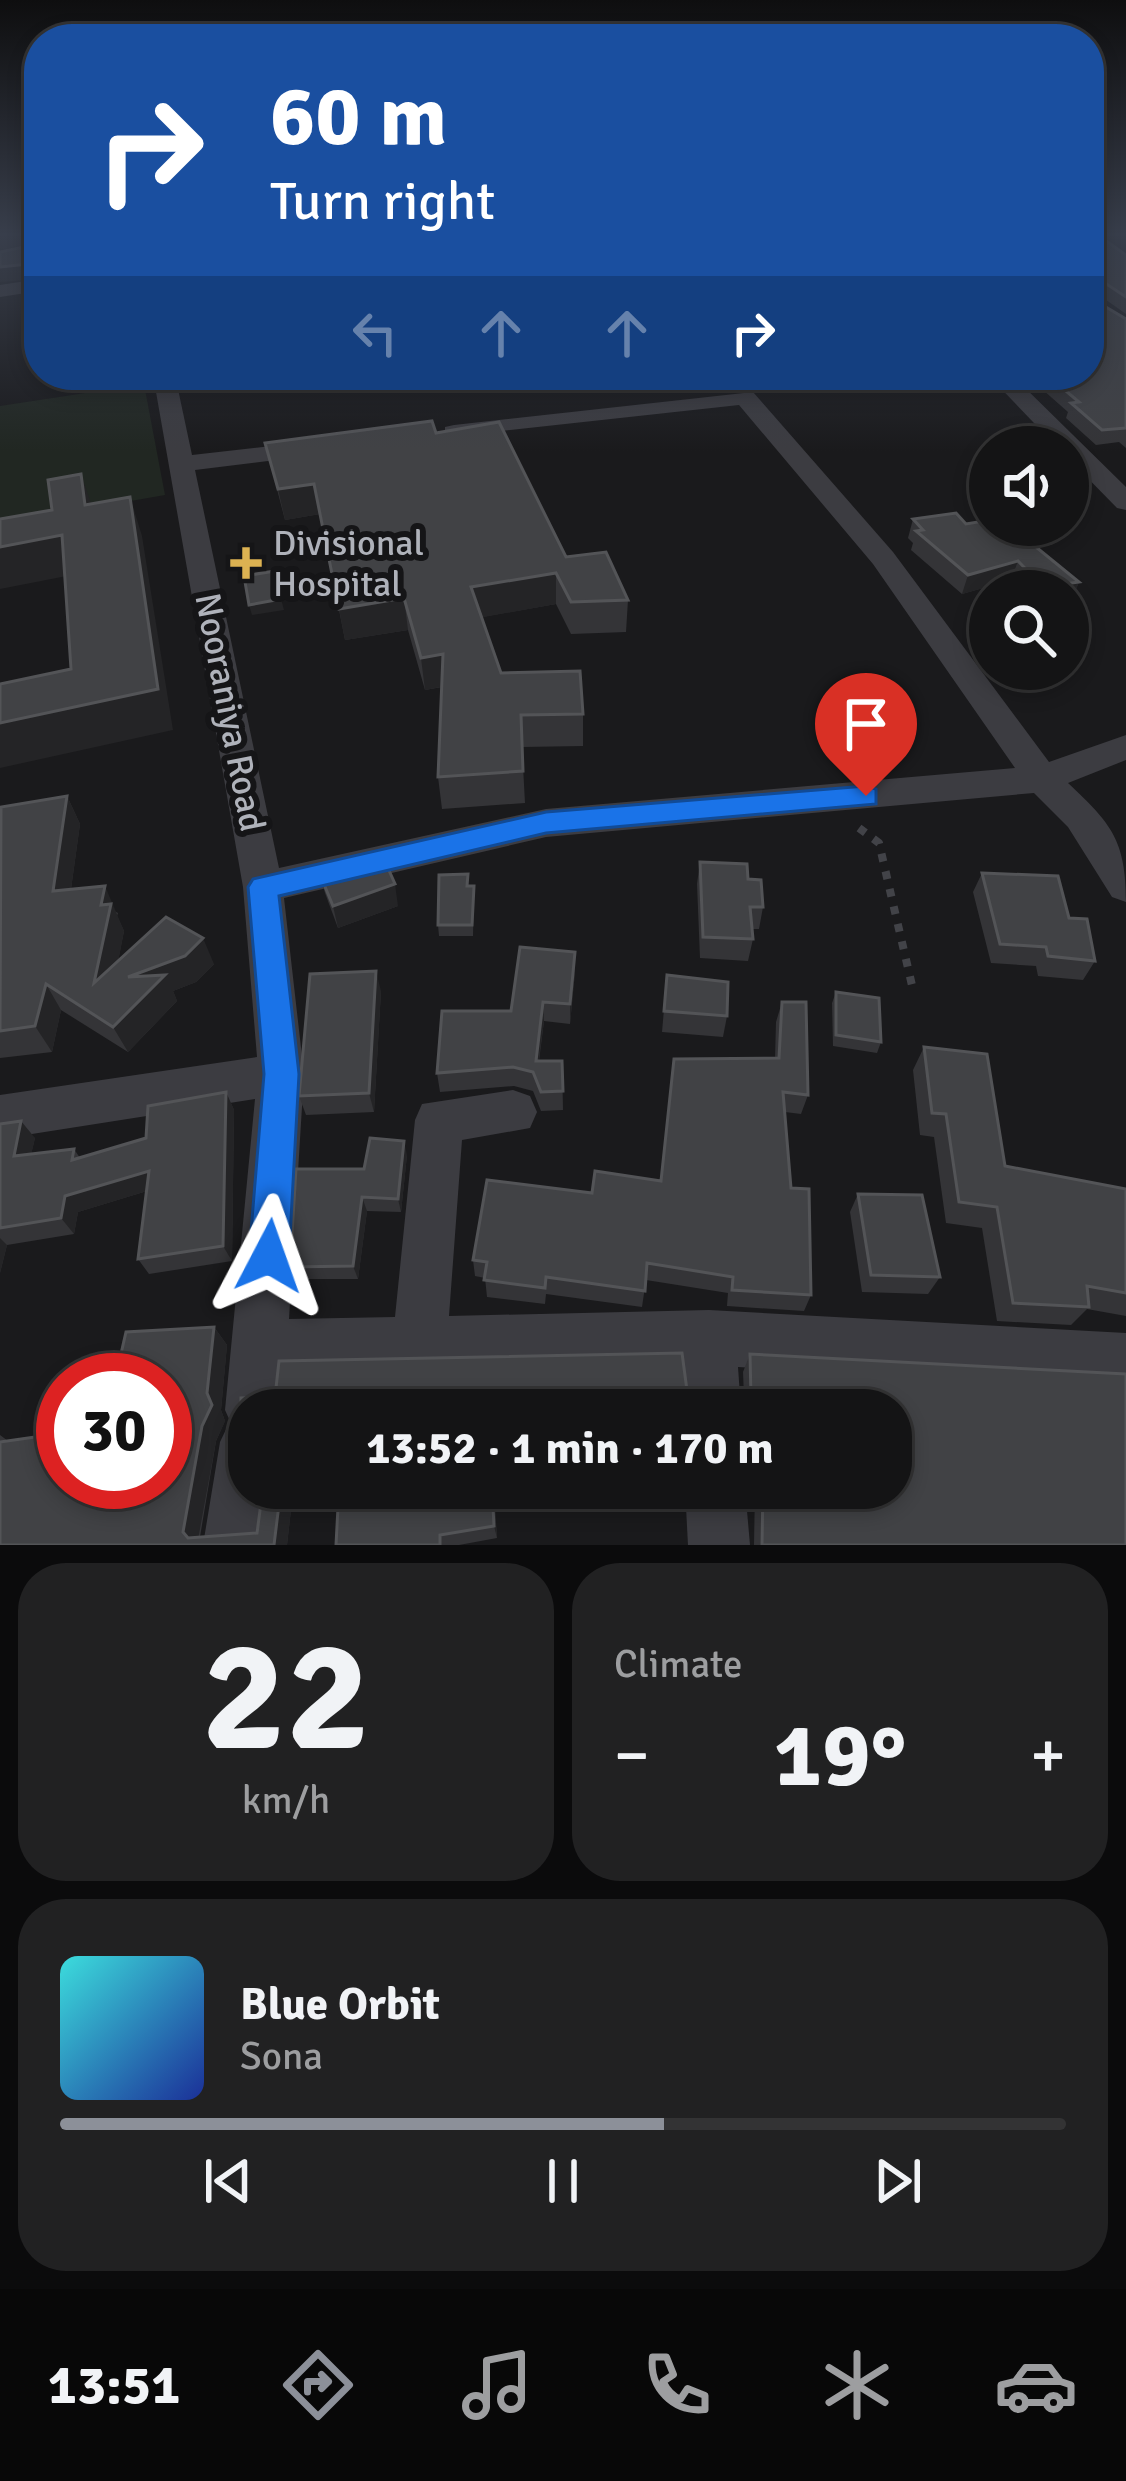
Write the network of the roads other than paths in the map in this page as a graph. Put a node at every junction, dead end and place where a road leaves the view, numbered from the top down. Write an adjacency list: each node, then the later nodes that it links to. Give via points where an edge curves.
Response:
1 (167, 390): 5 (street, Nooraniya Road)
2 (1014, 390): 6 (street)
3 (418, 436): 8 (street, via 745,397 883,558)
4 (348, 444): 5 (street)
5 (184, 464): 10 (street, Nooraniya Road)
6 (1126, 502)
7 (1126, 747): 8 (street)
8 (1042, 778): 9 (street, via 1082,817); 10 (street, via 546,823)
9 (1126, 886)
10 (263, 887): 11 (street, Nooraniya Road)
11 (281, 1074): 13 (street); 16 (street, Nooraniya Road)
12 (513, 1112): 15 (street, via 439,1120)
13 (0, 1117)
14 (709, 1338): 15 (street); 17 (street); 19 (street)
15 (420, 1342): 16 (street)
16 (263, 1347): 18 (street, Nooraniya Road)
17 (1126, 1361)
18 (257, 1389)
19 (711, 1389)
20 (239, 1509): 22 (street)
21 (716, 1509): 23 (street)
22 (234, 1545)
23 (718, 1545)

